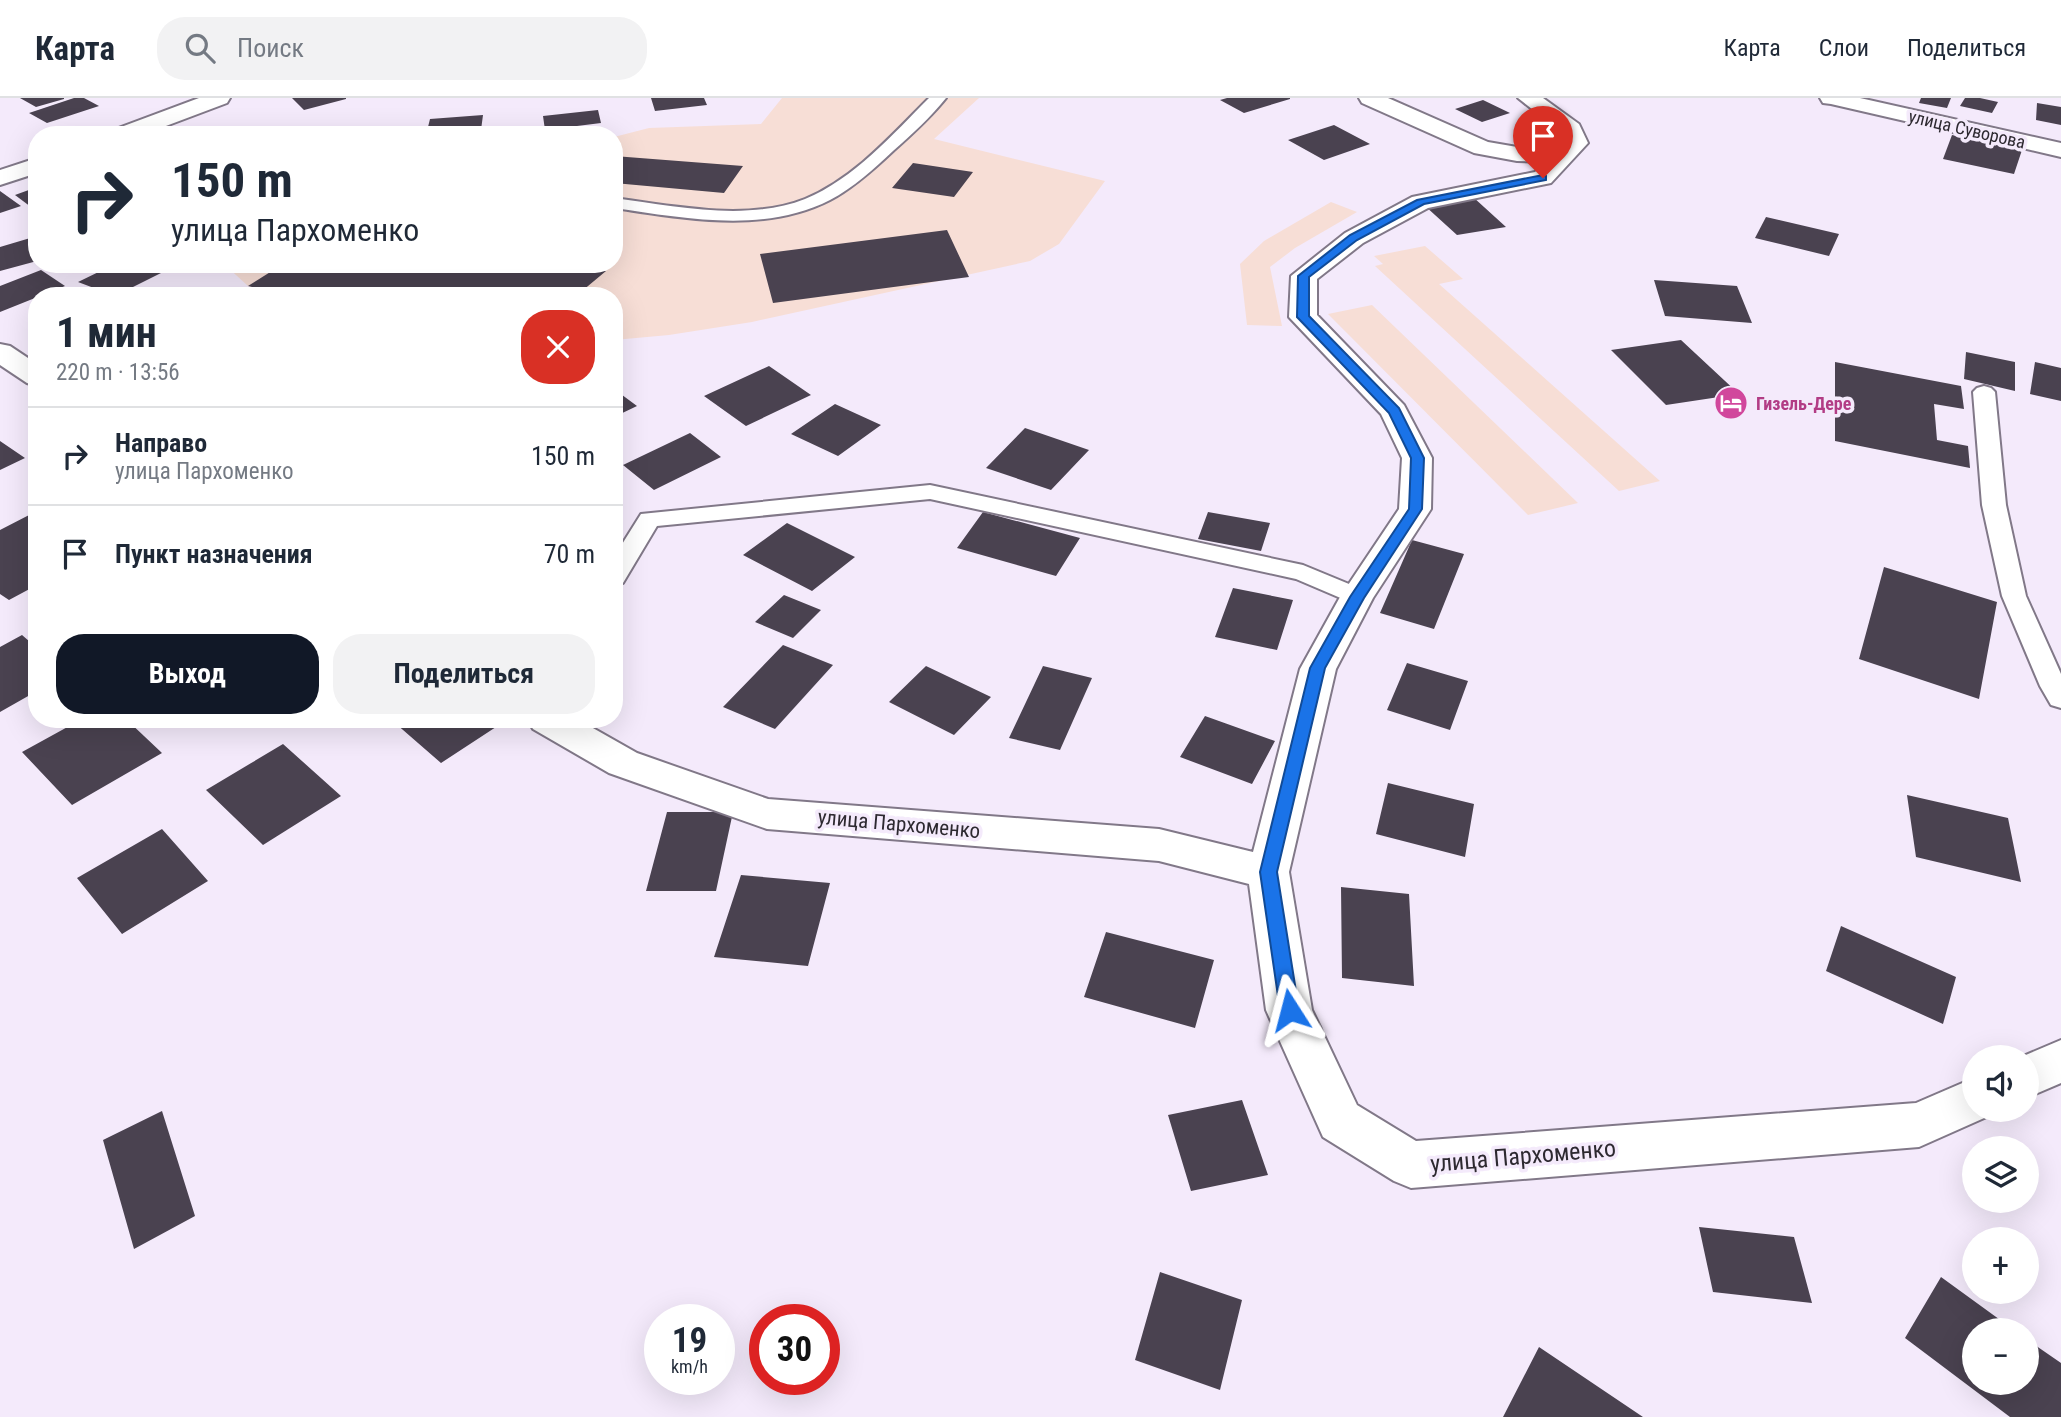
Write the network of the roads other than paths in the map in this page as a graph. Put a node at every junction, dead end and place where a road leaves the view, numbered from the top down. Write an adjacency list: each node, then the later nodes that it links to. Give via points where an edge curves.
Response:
1 (219, 98): 6 (street)
2 (938, 98): 11 (lane, via 851,178 811,202 750,215)
3 (1370, 98): 8 (street, via 1482,148)
4 (1529, 98): 8 (street, via 1571,129 1577,143)
5 (1832, 98): 7 (street, улица Суворова)
6 (145, 126)
7 (2061, 150)
8 (1563, 155): 16 (street, улица Пархоменко, via 1543,178 1421,202 1354,238 1304,276 1303,317 1394,411 1417,458 1415,509)
9 (28, 167): 10 (street)
10 (1, 176)
11 (623, 204)
12 (0, 352): 13 (street)
13 (28, 371)
14 (1984, 392): 17 (lane, via 1994,505 2014,596)
15 (623, 562): 16 (lane, via 649,519 930,492 1303,573)
16 (1357, 597): 19 (street, улица Пархоменко, via 1318,668)
17 (2061, 698)
18 (562, 728): 19 (street, улица Пархоменко, via 623,763 767,814 1159,845)
19 (1269, 872): 22 (street, улица Пархоменко, via 1290,1010 1340,1121 1411,1165 1919,1125)
20 (2061, 1061): 21 (street)
21 (2039, 1071)
22 (1962, 1105)

